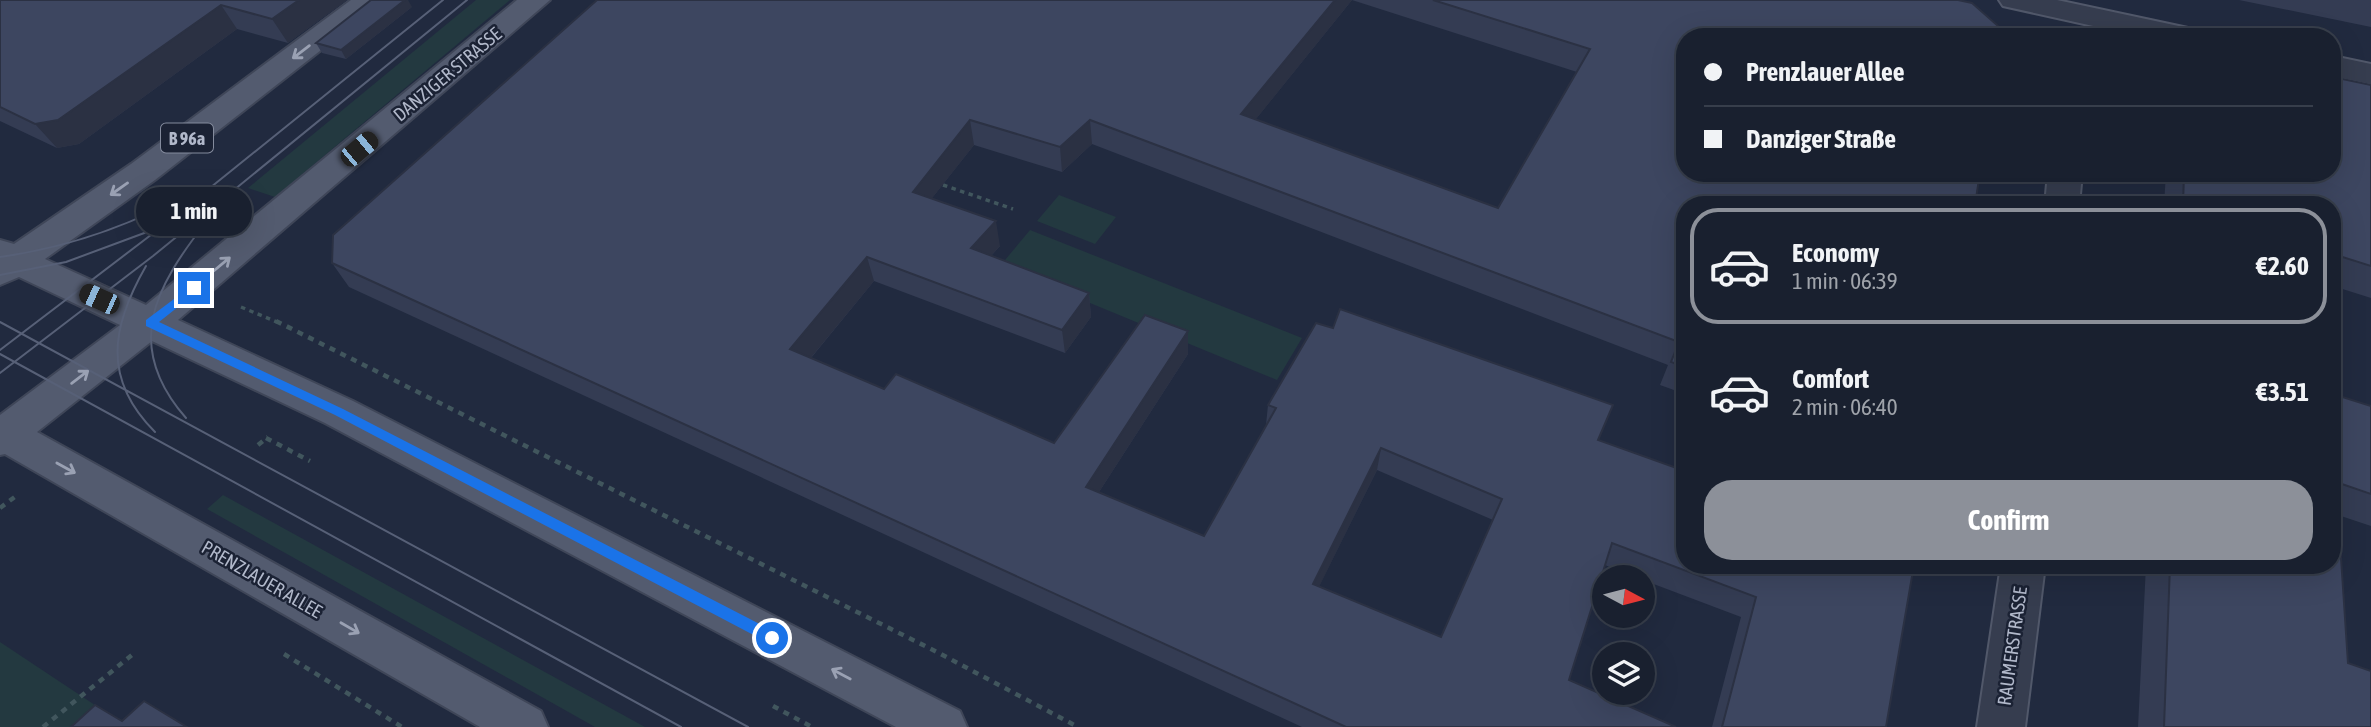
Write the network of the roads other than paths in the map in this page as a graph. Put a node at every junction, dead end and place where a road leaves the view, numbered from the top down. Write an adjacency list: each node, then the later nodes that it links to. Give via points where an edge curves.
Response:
1 (370, 0): 8 (main road, B 96a, one-way to 8, via 143,172)
2 (535, 0): 9 (main road, DANZIGER STRASSE, one-way to 2)
3 (2014, 0): 4 (street)
4 (2081, 17): 5 (street)
5 (2140, 28)
6 (2341, 68): 7 (street)
7 (2371, 74)
8 (5, 262): 9 (main road)
9 (150, 323): 10 (main road, DANZIGER STRASSE, one-way to 9); 13 (main road, one-way to 9, via 339,412)
10 (2, 435): 12 (main road, PRENZLAUER ALLEE, one-way to 12)
11 (2022, 574): 14 (street, RAUMERSTRASSE)
12 (524, 727)
13 (943, 727)
14 (2001, 727)

